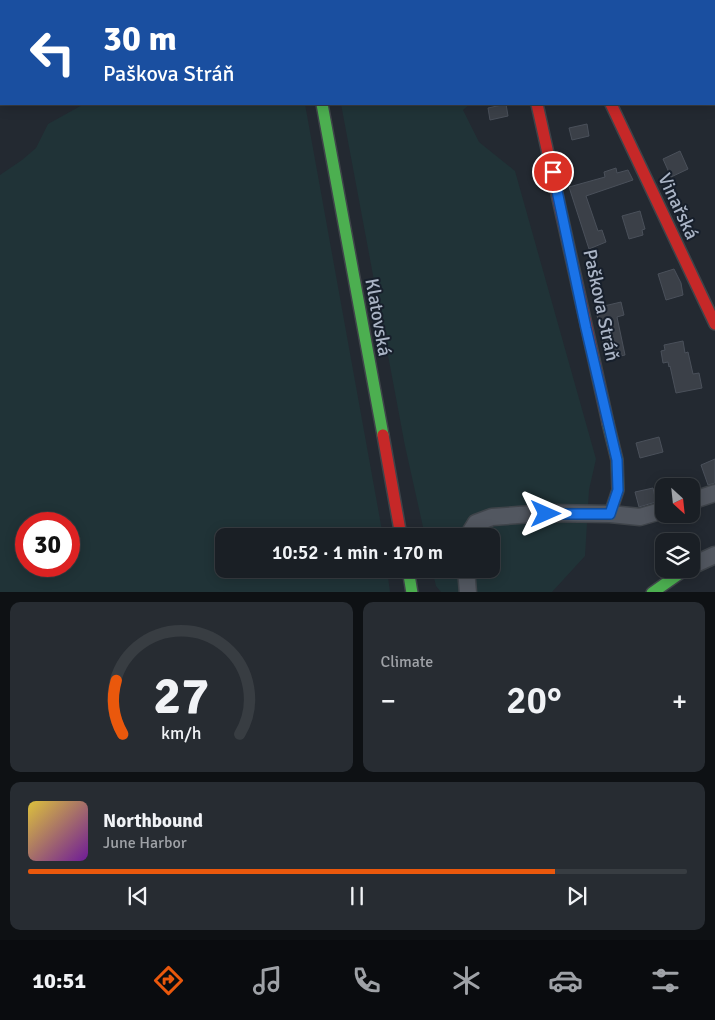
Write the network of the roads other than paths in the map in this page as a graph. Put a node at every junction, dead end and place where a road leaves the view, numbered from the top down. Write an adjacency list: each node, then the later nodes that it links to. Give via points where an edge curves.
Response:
1 (322, 105): 9 (street, Klatovská)
2 (537, 105): 8 (street, Paškova Stráň, via 617,460 618,490)
3 (611, 105): 4 (street, Vinařská)
4 (715, 324)
5 (715, 493): 6 (street)
6 (700, 498)
7 (655, 513): 8 (street, via 640,517)
8 (610, 514): 10 (street, via 492,517 476,523)
9 (400, 528)
10 (473, 528)
11 (715, 555): 12 (street)
12 (700, 562)
13 (410, 578): 16 (street)
14 (467, 578): 17 (street)
15 (673, 578): 18 (street)
16 (412, 592)
17 (468, 592)
18 (652, 592)

